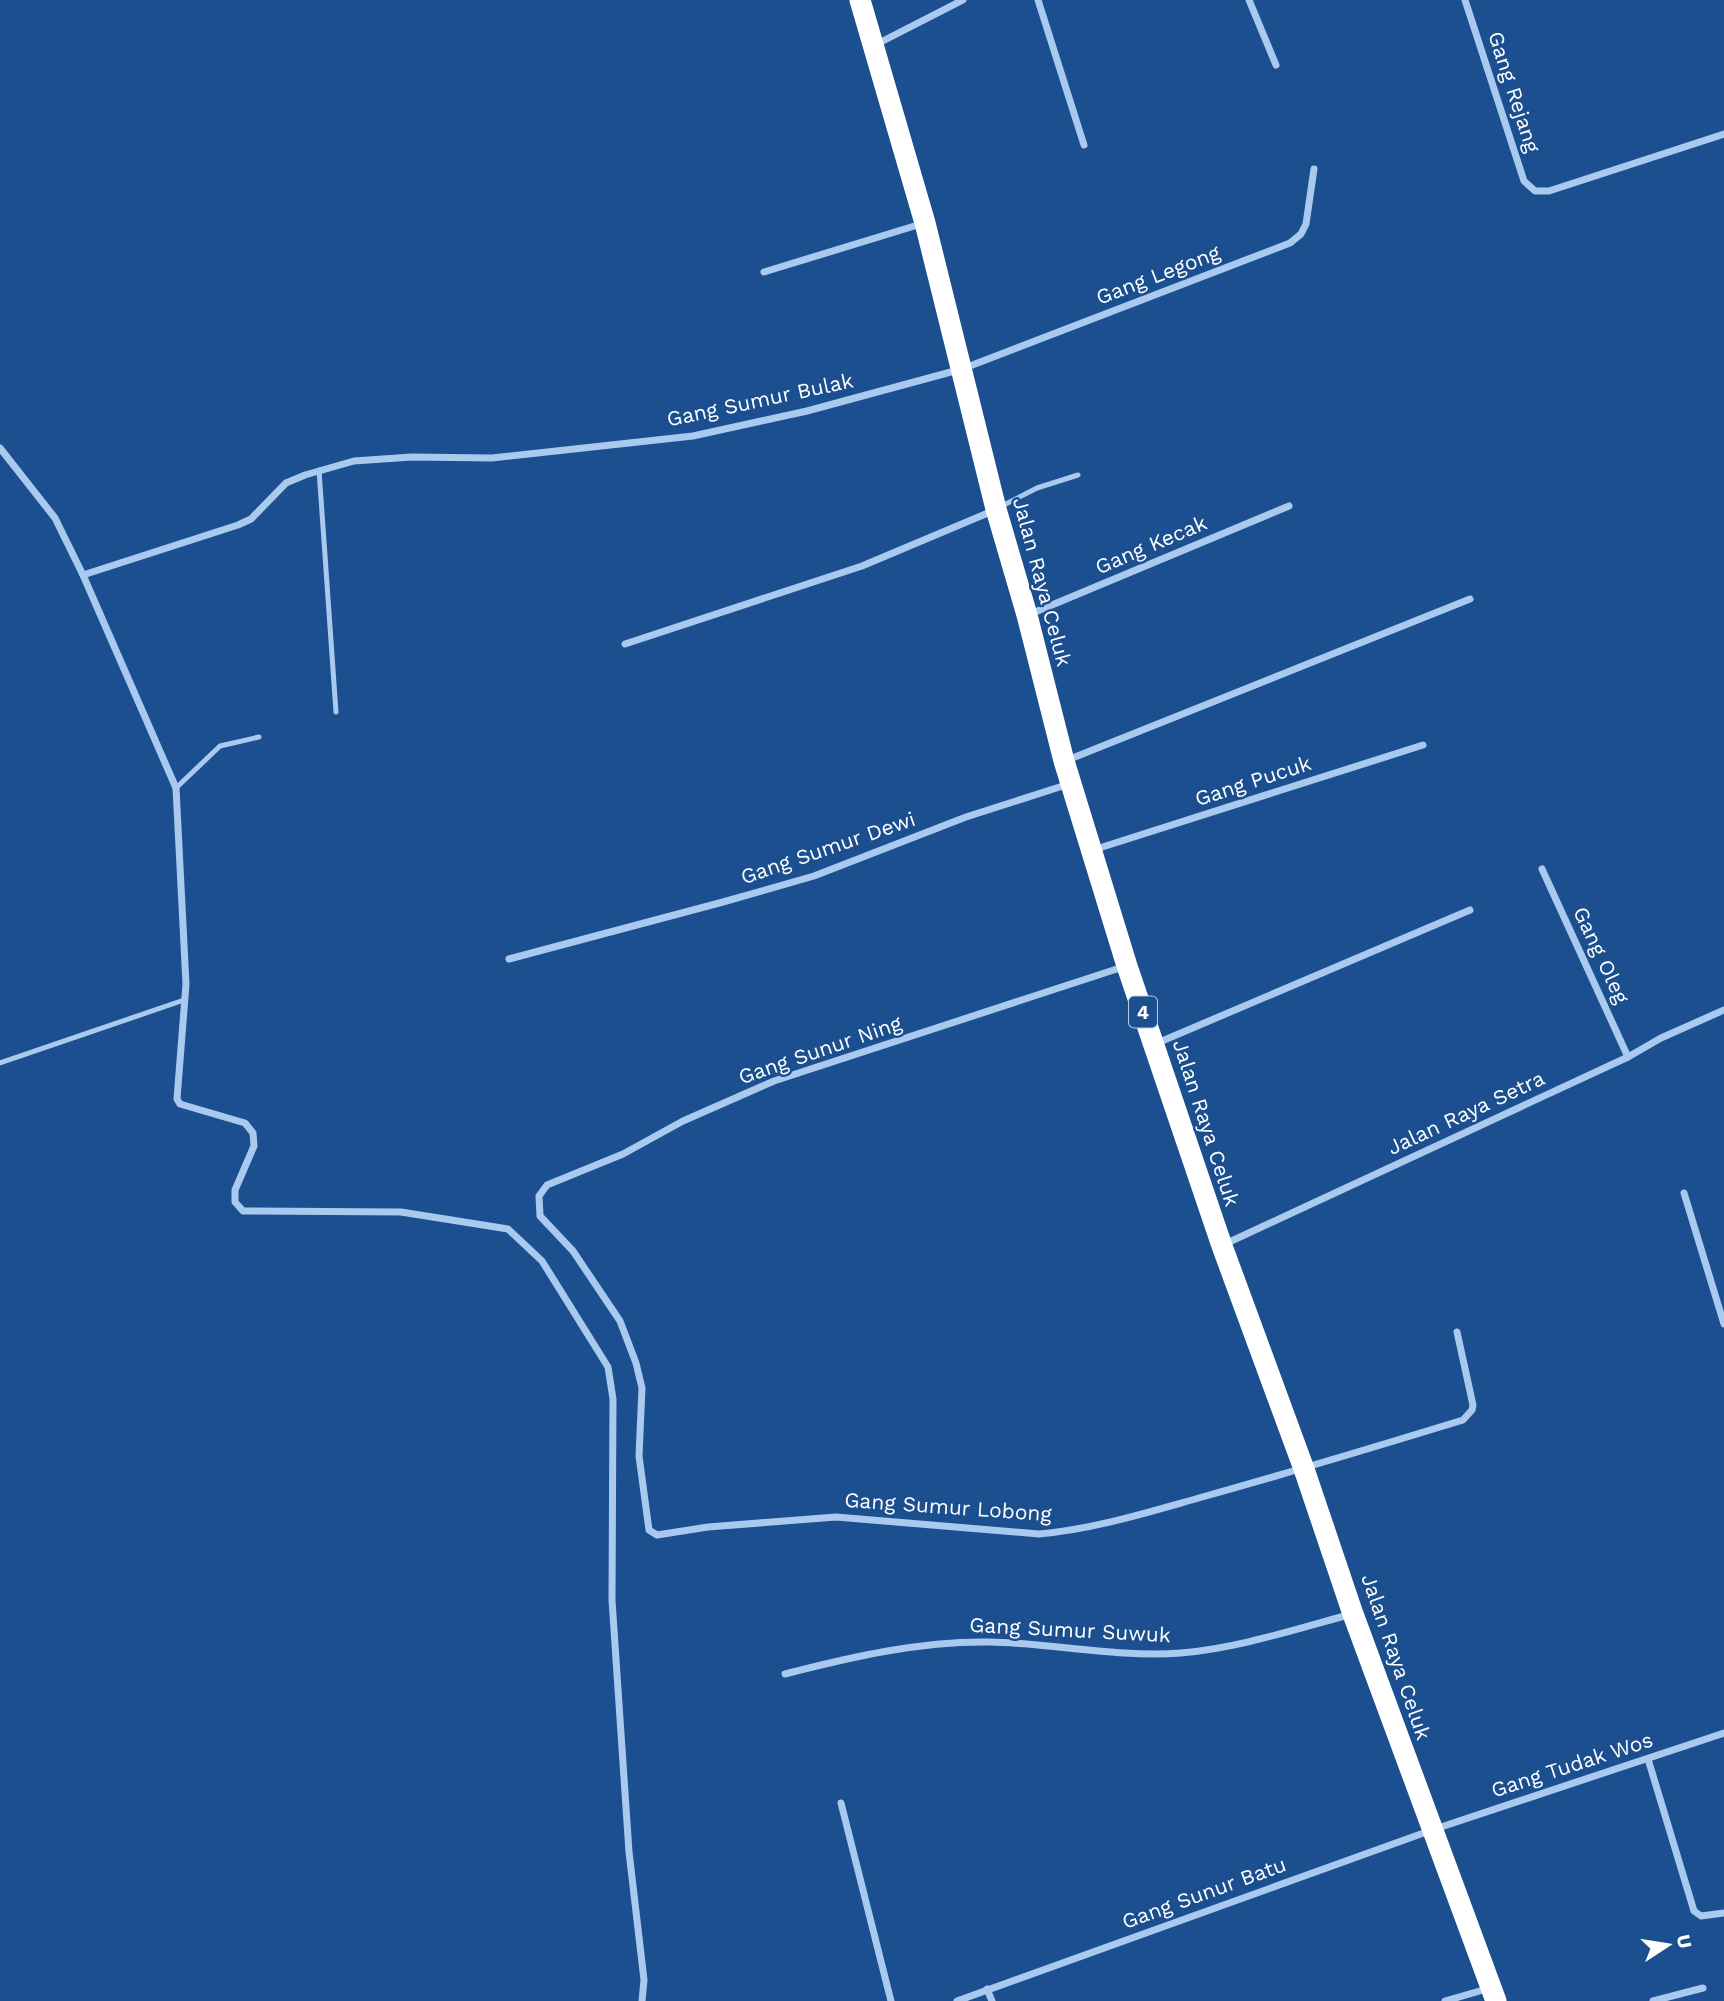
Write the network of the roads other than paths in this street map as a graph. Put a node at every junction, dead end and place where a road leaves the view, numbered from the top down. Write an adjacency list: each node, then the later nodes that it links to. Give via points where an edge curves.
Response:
1 (860, 0): 6 (highway, Jalan Raya Celuk / 4)
2 (963, 0): 6 (street)
3 (1038, 0): 9 (street)
4 (1249, 0): 7 (street)
5 (1465, 0): 8 (street, Gang Rejang, via 1524,181 1535,191 1549,191)
6 (873, 46): 11 (highway, Jalan Raya Celuk / 4)
7 (1276, 65)
8 (1724, 134)
9 (1084, 145)
10 (1314, 169): 13 (street, Gang Legong, via 1306,224 1290,243)
11 (925, 223): 12 (street); 13 (highway, Jalan Raya Celuk / 4)
12 (764, 272)
13 (962, 369): 15 (street, Gang Sumur Bulak, via 693,436 492,458 384,458); 18 (highway, Jalan Raya Celuk / 4)
14 (0, 448): 19 (street, via 55,519)
15 (319, 470): 19 (street, Gang Sumur Bulak, via 286,483 251,519 238,525); 23 (lane)
16 (1078, 475): 18 (lane, via 1037,488)
17 (1289, 506): 21 (street, Gang Kecak)
18 (996, 509): 21 (highway, Jalan Raya Celuk / 4); 22 (street, via 862,566)
19 (83, 575): 28 (street)
20 (1470, 599): 26 (street)
21 (1027, 615): 26 (highway, Jalan Raya Celuk / 4)
22 (625, 644)
23 (336, 712)
24 (260, 737): 28 (lane, via 220,746)
25 (1423, 745): 29 (street, Gang Pucuk)
26 (1064, 761): 27 (highway, Jalan Raya Celuk / 4)
27 (1072, 783): 29 (highway, Jalan Raya Celuk / 4); 32 (street, Gang Sumur Dewi, via 966,817 814,876)
28 (176, 788): 34 (street)
29 (1093, 850): 33 (highway, Jalan Raya Celuk / 4)
30 (1542, 869): 37 (street, Gang Oleg)
31 (1470, 910): 36 (street)
32 (509, 959)
33 (1127, 966): 36 (highway, Jalan Raya Celuk / 4); 44 (street, Gang Sunur Ning, via 775,1081 547,1185 539,1196 540,1216 573,1251 620,1321 636,1363 642,1388 639,1457 649,1530)
34 (184, 1000): 38 (lane); 55 (street, via 177,1100 246,1123 253,1133 254,1146 235,1189 235,1202 243,1212 401,1212 508,1229 542,1261 608,1367 613,1399 612,1600 629,1852 644,1980)
35 (1724, 1010): 37 (street, Jalan Raya Setra)
36 (1154, 1045): 40 (highway, Jalan Raya Celuk / 4)
37 (1629, 1057): 40 (street, Jalan Raya Setra)
38 (0, 1063)
39 (1684, 1193): 41 (street)
40 (1222, 1246): 43 (highway, Jalan Raya Celuk / 4)
41 (1724, 1324)
42 (1457, 1332): 43 (street, Gang Sumur Lobong, via 1473,1405 1463,1420)
43 (1304, 1469): 44 (street, Gang Sumur Lobong, via 1062,1532 836,1517); 45 (highway, Jalan Raya Celuk / 4)
44 (667, 1534)
45 (1353, 1614): 46 (street, Gang Sumur Suwuk, via 1226,1647 1179,1653 959,1642 853,1656); 50 (highway, Jalan Raya Celuk / 4)
46 (785, 1674)
47 (1724, 1732): 48 (street, Gang Tudak Wos)
48 (1648, 1759): 50 (street, Gang Tudak Wos); 51 (street, via 1694,1911 1702,1916)
49 (841, 1803): 56 (street)
50 (1432, 1830): 53 (street, Gang Sunur Batu); 54 (highway, Jalan Raya Celuk / 4)
51 (1724, 1913)
52 (1703, 1988): 60 (street)
53 (987, 1989): 57 (street, Gang Sunur Batu); 58 (street)
54 (1493, 1995): 59 (street)
55 (642, 2001)
56 (891, 2001)
57 (957, 2001)
58 (992, 2001)
59 (1445, 2001)
60 (1653, 2001)

